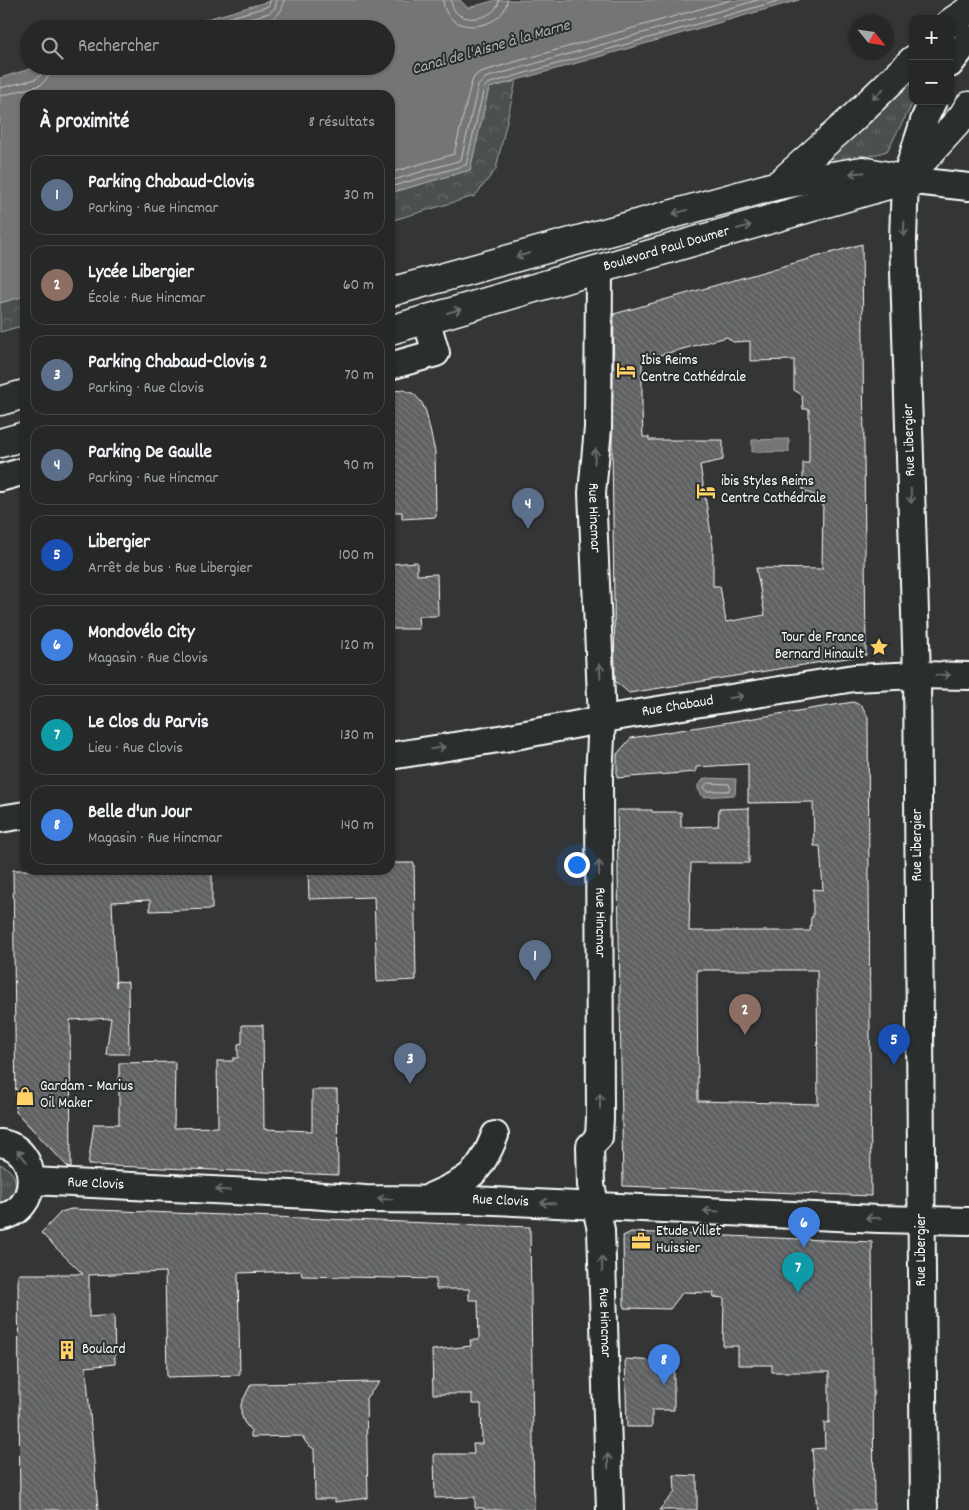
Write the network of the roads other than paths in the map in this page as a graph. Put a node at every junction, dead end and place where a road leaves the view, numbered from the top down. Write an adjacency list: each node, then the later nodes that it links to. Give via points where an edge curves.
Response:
1 (969, 10): 2 (main road)
2 (954, 20)
3 (969, 39): 4 (street)
4 (953, 60)
5 (909, 64): 9 (main road, one-way to 9)
6 (930, 105): 8 (street)
7 (969, 106): 8 (main road)
8 (905, 180): 9 (main road, one-way to 9, via 862,171); 10 (street); 11 (main road, Boulevard Paul Doumer, one-way to 8); 22 (street, Rue Libergier, one-way to 22, via 903,240)
9 (778, 185): 12 (main road, one-way to 12)
10 (969, 187)
11 (599, 269): 13 (main road, Boulevard Paul Doumer, one-way to 11); 24 (street, Rue Hincmar, one-way to 11, via 592,493 598,428)
12 (395, 291)
13 (426, 319): 14 (main road, Boulevard Paul Doumer); 15 (street, via 436,353)
14 (395, 328)
15 (395, 365)
16 (20, 395): 17 (main road)
17 (0, 401)
18 (20, 437): 19 (main road)
19 (0, 443)
20 (20, 472): 21 (street)
21 (0, 478)
22 (917, 675): 23 (street, Rue Chabaud, one-way to 23); 24 (street, Rue Chabaud, one-way to 22, via 854,678); 34 (street, Rue Libergier)
23 (969, 676)
24 (602, 719): 25 (street, Rue Chabaud, one-way to 24); 32 (street, Rue Hincmar, one-way to 24, via 591,1185 590,1146 599,1137 600,1118 599,778)
25 (395, 755)
26 (20, 816): 27 (street)
27 (0, 819)
28 (495, 1135): 31 (street, via 483,1161 469,1178)
29 (0, 1143): 30 (street, one-way to 29, via 27,1161 21,1153)
30 (32, 1180): 31 (street, Rue Clovis, one-way to 30); 33 (street, via 24,1203 15,1212)
31 (422, 1200): 32 (street, Rue Clovis, one-way to 31)
32 (596, 1206): 34 (street, Rue Clovis, one-way to 32); 36 (street, Rue Hincmar, one-way to 32, via 602,1237)
33 (0, 1217)
34 (922, 1219): 35 (street, Rue Clovis); 37 (street, Rue Libergier)
35 (969, 1221)
36 (610, 1510)
37 (924, 1510)

